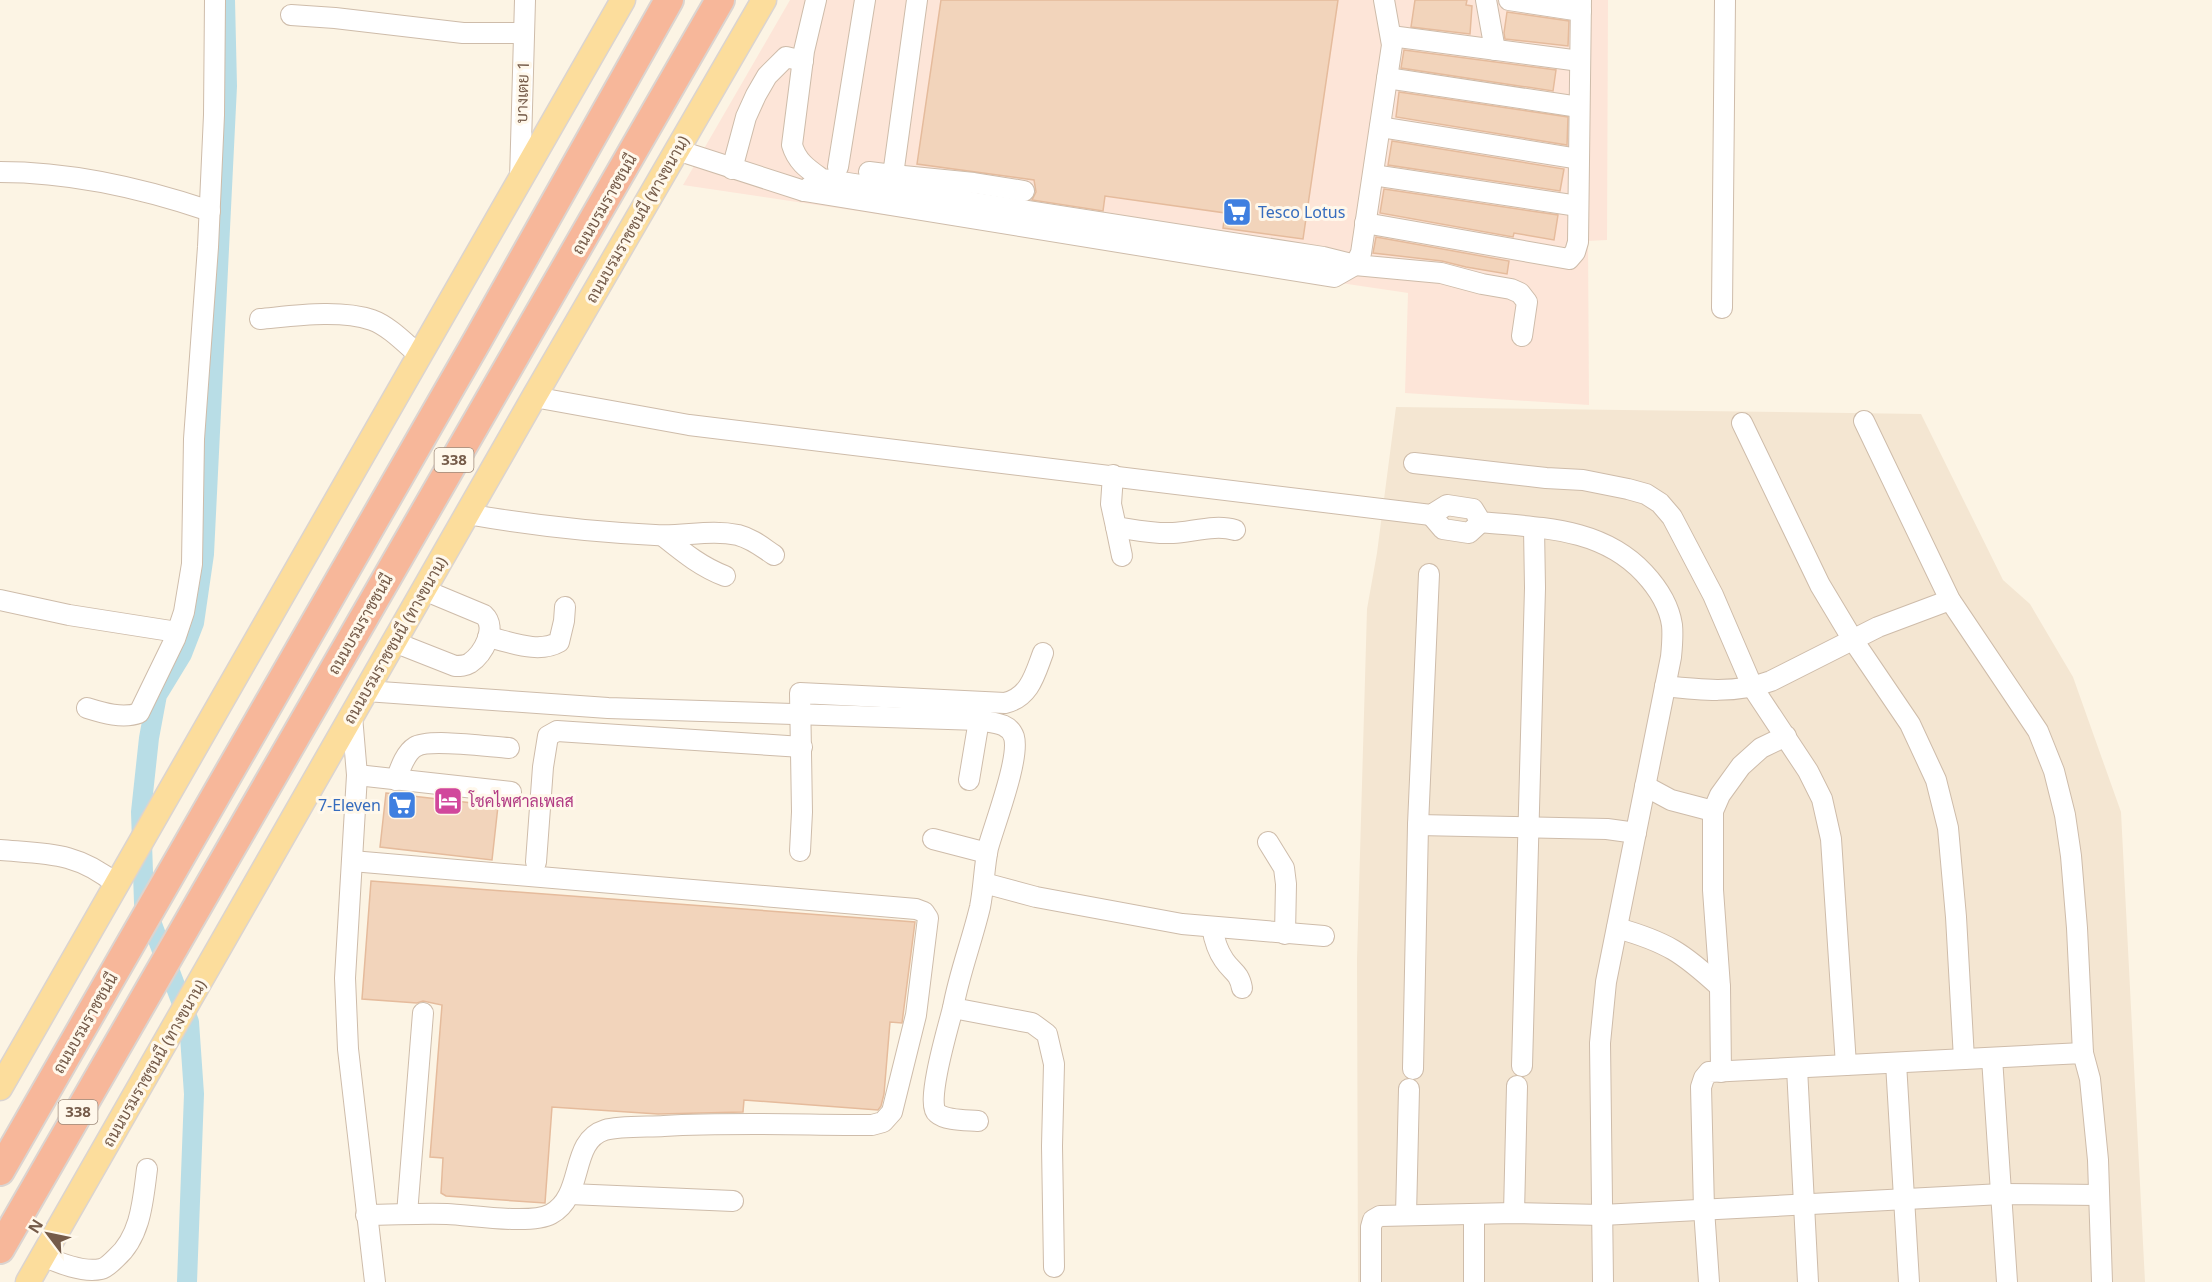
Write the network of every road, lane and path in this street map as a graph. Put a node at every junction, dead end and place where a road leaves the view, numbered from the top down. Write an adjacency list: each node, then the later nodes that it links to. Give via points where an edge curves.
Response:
1 (215, 0): 35 (street)
2 (525, 0): 16 (street, บางเตย 1)
3 (624, 0): 31 (main road)
4 (669, 0): 117 (highway, ถนนบรมราชชนนี / 338)
5 (720, 0): 131 (highway, ถนนบรมราชชนนี / 338)
6 (764, 0): 24 (main road, ถนนบรมราชชนนี (ทางขนาน) / 338)
7 (816, 0): 19 (street)
8 (865, 0): 28 (street)
9 (917, 0): 30 (street)
10 (1384, 0): 17 (street)
11 (1486, 0): 18 (street)
12 (1509, 0): 14 (street)
13 (1725, 0): 38 (street)
14 (1581, 5): 20 (street)
15 (291, 15): 16 (street, via 464,33)
16 (524, 33): 31 (street, บางเตย 1)
17 (1391, 36): 18 (street); 21 (street)
18 (1495, 50): 20 (street)
19 (802, 61): 26 (street, via 786,57 767,76 746,117); 28 (street, via 792,145 804,166)
20 (1580, 61): 22 (street)
21 (1387, 78): 22 (street); 23 (street)
22 (1580, 107): 25 (street)
23 (1380, 127): 25 (street); 29 (street)
24 (677, 150): 26 (street); 42 (main road, ถนนบรมราชชนนี (ทางขนาน) / 338)
25 (1579, 159): 34 (street)
26 (732, 169): 32 (street)
27 (0, 172): 35 (street, via 34,172 122,185)
28 (830, 173): 30 (street); 32 (street); 37 (street)
29 (1372, 175): 34 (street); 36 (street)
30 (893, 176): 33 (street)
31 (520, 184): 41 (main road)
32 (804, 191): 37 (street, via 1335,277)
33 (1024, 191)
34 (1578, 206): 36 (street, via 1578,242 1569,259)
35 (210, 211): 60 (street, via 194,439 192,564)
36 (1365, 224): 37 (street)
37 (1355, 265): 40 (street, via 1442,273 1511,289 1527,302)
38 (1722, 308)
39 (260, 319): 41 (street, via 346,316 372,320)
40 (1521, 336)
41 (420, 356): 93 (main road)
42 (534, 397): 46 (street, via 689,425); 47 (main road, ถนนบรมราชชนนี (ทางขนาน) / 338)
43 (1864, 421): 58 (street)
44 (1742, 423): 62 (street, via 1820,585)
45 (1414, 463): 66 (street, via 1583,480 1646,494 1660,503 1672,517 1713,595)
46 (1113, 475): 48 (street, via 1111,504); 49 (street, via 1431,515 1443,529 1469,533 1481,522)
47 (467, 514): 51 (street, via 530,525); 56 (main road, ถนนบรมราชชนนี (ทางขนาน) / 338)
48 (1116, 526): 50 (street, via 1171,534 1215,528); 53 (street)
49 (1534, 528): 65 (street, via 1565,531 1615,548 1652,582 1667,604 1672,627); 84 (street)
50 (1235, 530)
51 (663, 536): 52 (street, via 711,532 737,535 753,540); 55 (street, via 691,559)
52 (774, 555)
53 (1122, 556)
54 (1429, 574): 83 (street)
55 (725, 576)
56 (424, 590): 61 (street, via 484,615 491,626); 63 (main road, ถนนบรมราชชนนี (ทางขนาน) / 338)
57 (0, 600): 60 (street)
58 (1950, 600): 62 (street); 103 (street, via 2038,731 2054,771 2071,856)
59 (565, 607): 61 (street, via 559,642 549,648)
60 (177, 632): 68 (street, via 139,713 109,715)
61 (488, 637): 63 (street, via 472,662 455,666)
62 (1853, 640): 66 (street); 105 (street, via 1910,724 1938,790 1948,828)
63 (394, 642): 67 (main road, ถนนบรมราชชนนี (ทางขนาน) / 338)
64 (1043, 653): 70 (street, via 1032,683 1016,700 1005,703 800,693)
65 (1665, 686): 66 (street); 80 (street)
66 (1754, 688): 74 (street)
67 (366, 691): 69 (street); 71 (main road, ถนนบรมราชชนนี (ทางขนาน) / 338)
68 (87, 708)
69 (608, 708): 70 (street); 73 (street)
70 (802, 715): 72 (street); 75 (street)
71 (352, 716): 77 (street); 132 (main road, ถนนบรมราชชนนี (ทางขนาน) / 338)
72 (979, 720): 79 (street); 90 (street, via 1007,727 1015,744)
73 (606, 735): 75 (street); 92 (street, via 557,731 548,736)
74 (1786, 736): 82 (street, via 1761,748 1741,766); 107 (street, via 1822,798 1831,839)
75 (802, 747): 89 (street)
76 (509, 748): 78 (street, via 427,742 414,747)
77 (357, 775): 78 (street); 91 (street)
78 (396, 780): 81 (street)
79 (969, 780)
80 (1645, 786): 82 (street, via 1671,800); 85 (street)
81 (511, 792)
82 (1713, 811): 99 (street, via 1713,891)
83 (1418, 825): 84 (street); 110 (street)
84 (1530, 827): 85 (street); 108 (street)
85 (1636, 833): 96 (street)
86 (933, 839): 90 (street)
87 (1268, 842): 97 (street, via 1284,868)
88 (0, 850): 93 (street, via 62,855)
89 (800, 851)
90 (987, 854): 94 (street)
91 (352, 861): 118 (street, via 916,909 927,915 916,1016 892,1112 884,1122 701,1124 605,1130 590,1139 581,1155); 128 (street, via 345,978 348,1049)
92 (536, 862)
93 (118, 881): 113 (main road)
94 (984, 883): 95 (street, via 1036,897); 101 (street)
95 (1212, 927): 97 (street); 100 (street, via 1222,957 1238,974)
96 (1617, 928): 99 (street, via 1671,947); 130 (street, via 1600,1043)
97 (1285, 934): 98 (street)
98 (1324, 936)
99 (1720, 987): 111 (street)
100 (1242, 988)
101 (953, 1008): 115 (street, via 932,1107 944,1117); 133 (street, via 1032,1023 1047,1034 1054,1064)
102 (423, 1013): 126 (street)
103 (2083, 1053): 104 (street); 120 (street, via 2090,1079)
104 (1992, 1058): 105 (street); 119 (street)
105 (1964, 1059): 106 (street)
106 (1896, 1063): 107 (street); 121 (street)
107 (1846, 1065): 109 (street)
108 (1522, 1066)
109 (1797, 1068): 111 (street); 123 (street)
110 (1413, 1069)
111 (1721, 1072): 124 (street, via 1709,1072 1701,1087)
112 (1517, 1086): 125 (street)
113 (0, 1088)
114 (1409, 1089): 129 (street)
115 (978, 1121)
116 (147, 1169): 132 (street, via 134,1232 111,1263 102,1269 88,1269)
117 (0, 1171)
118 (570, 1194): 122 (street); 126 (street, via 551,1214 536,1219)
119 (2002, 1194): 120 (street); 121 (street); 142 (street)
120 (2098, 1195): 143 (street)
121 (1904, 1199): 123 (street); 141 (street)
122 (733, 1201)
123 (1803, 1205): 124 (street); 140 (street)
124 (1704, 1209): 130 (street); 139 (street)
125 (1514, 1213): 127 (street); 130 (street)
126 (407, 1214): 128 (street)
127 (1474, 1214): 129 (street); 137 (street)
128 (366, 1215): 135 (street)
129 (1406, 1215): 136 (street, via 1373,1220)
130 (1602, 1215): 138 (street)
131 (0, 1248)
132 (43, 1256): 134 (main road, ถนนบรมราชชนนี (ทางขนาน) / 338)
133 (1054, 1267)
134 (28, 1282)
135 (375, 1282)
136 (1371, 1282)
137 (1474, 1282)
138 (1603, 1282)
139 (1709, 1282)
140 (1808, 1282)
141 (1909, 1282)
142 (2007, 1282)
143 (2102, 1282)

